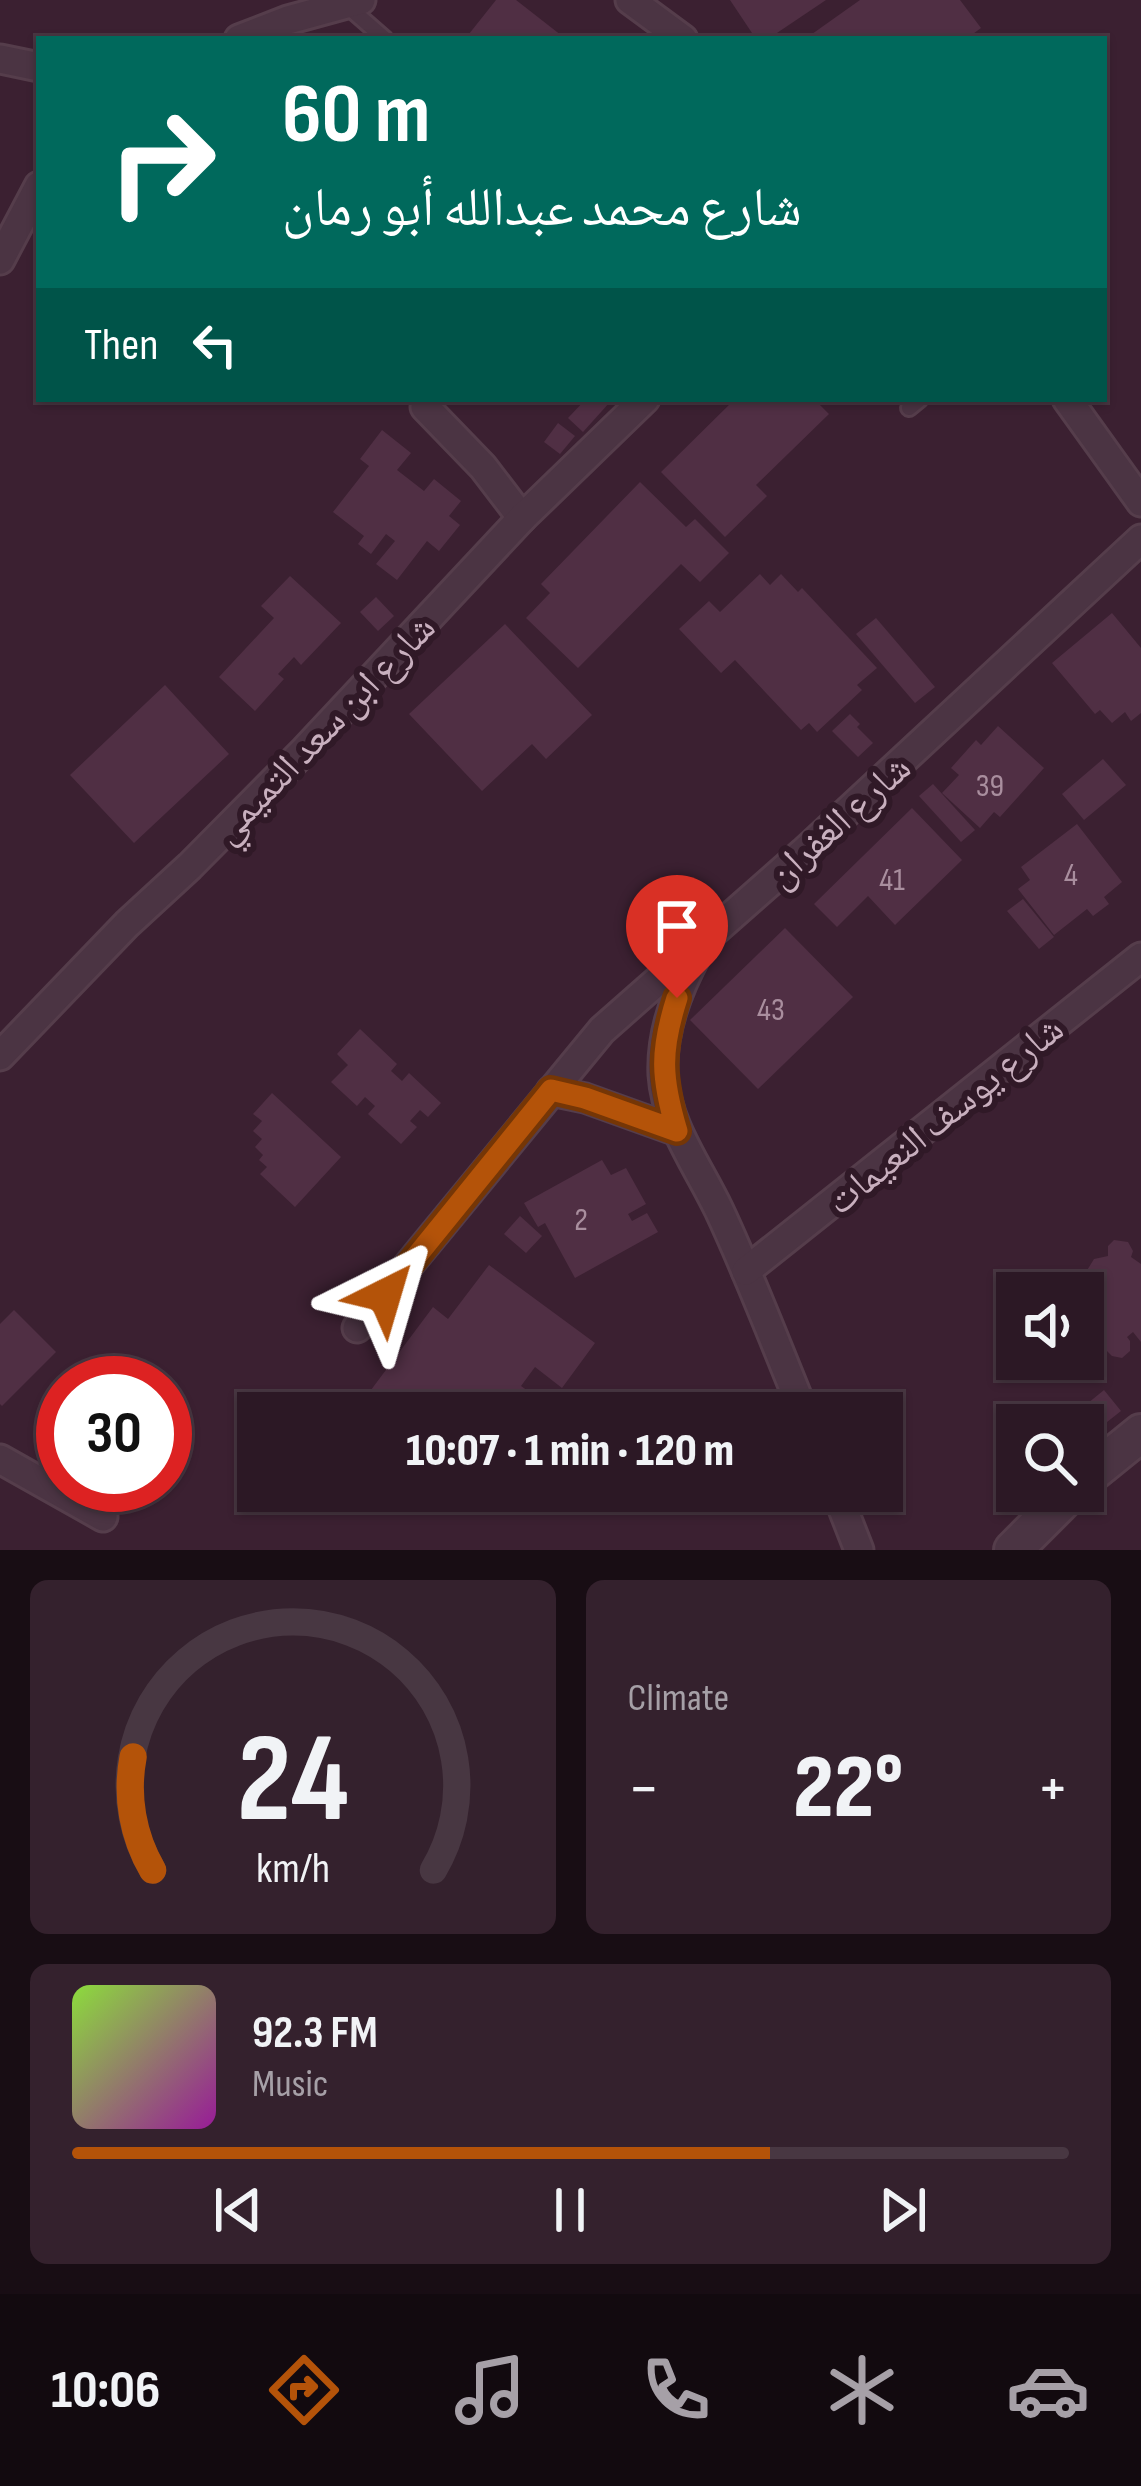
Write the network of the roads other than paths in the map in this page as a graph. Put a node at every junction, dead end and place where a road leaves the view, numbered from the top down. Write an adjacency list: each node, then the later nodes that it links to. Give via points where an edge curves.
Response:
1 (630, 0): 5 (street)
2 (353, 2): 3 (street); 4 (lane)
3 (247, 36)
4 (383, 36)
5 (679, 36)
6 (0, 58): 7 (street)
7 (36, 66)
8 (36, 192): 9 (street)
9 (0, 260)
10 (642, 402): 14 (street, شارع ابن سعد التميمي)
11 (1069, 402): 13 (street)
12 (425, 407): 14 (street)
13 (1141, 502)
14 (522, 518): 18 (street, شارع ابن سعد التميمي)
15 (1141, 539): 16 (street, شارع الغفران)
16 (706, 938): 19 (street, شارع الغفران, via 602,1030); 20 (street, via 665,1046)
17 (1141, 957): 21 (street, شارع يوسف النعيمات)
18 (0, 1056)
19 (551, 1090): 20 (street); 22 (street, شارع الغفران)
20 (677, 1131): 21 (street)
21 (746, 1271): 23 (street)
22 (357, 1328)
23 (795, 1392)
24 (1141, 1433): 26 (street)
25 (0, 1459): 29 (street)
26 (1104, 1463)
27 (845, 1512): 30 (street)
28 (1051, 1512): 31 (street)
29 (103, 1517)
30 (860, 1550)
31 (1013, 1550)

